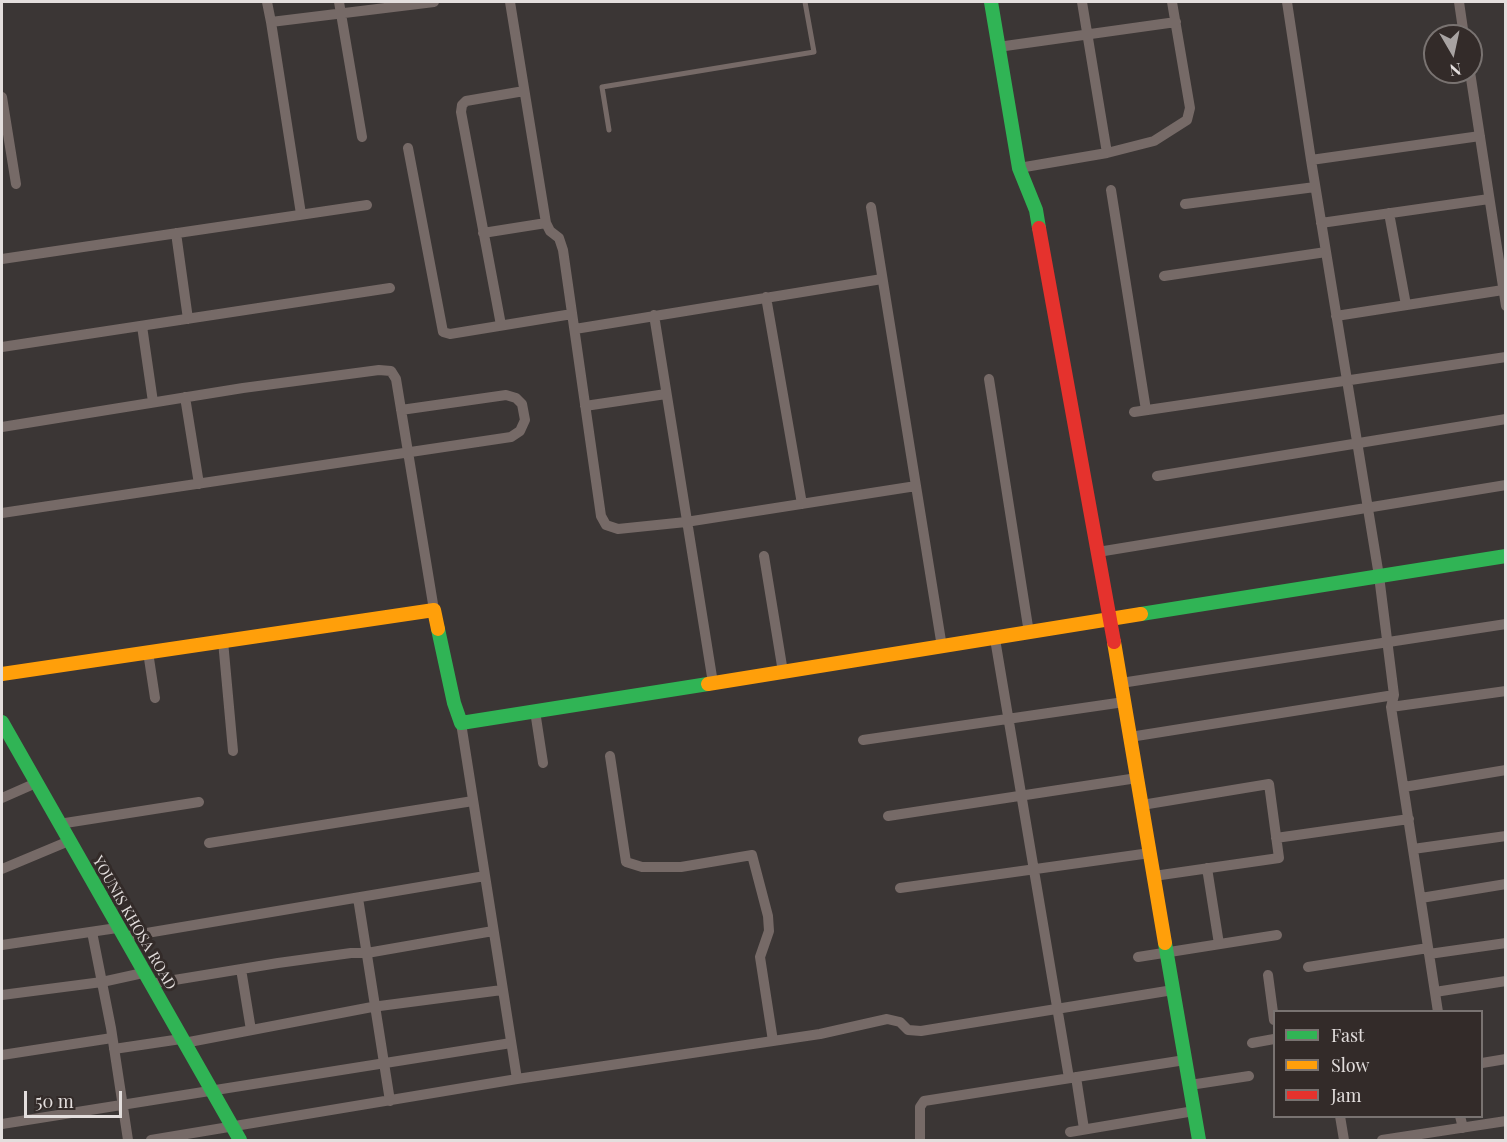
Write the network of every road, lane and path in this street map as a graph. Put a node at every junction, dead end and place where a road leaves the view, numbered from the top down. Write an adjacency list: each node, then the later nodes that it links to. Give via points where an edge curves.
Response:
1 (267, 2): 12 (street)
2 (434, 2): 10 (street)
3 (510, 2): 18 (street)
4 (805, 2): 21 (lane, via 814,52 602,87)
5 (991, 2): 16 (street)
6 (1082, 2): 15 (street)
7 (1172, 2): 13 (street)
8 (1287, 2): 26 (street)
9 (1459, 2): 14 (street)
10 (407, 3): 11 (street)
11 (340, 7): 12 (street); 23 (street)
12 (271, 22): 36 (street)
13 (1176, 22): 15 (street); 25 (street, via 1190,108 1187,120 1154,141)
14 (1462, 24)
15 (1088, 36): 16 (street); 25 (street)
16 (998, 48): 27 (street)
17 (1472, 84): 22 (street)
18 (525, 91): 37 (street); 40 (street, via 466,101 462,105 460,112)
19 (2, 97): 20 (street)
20 (3, 118): 28 (street)
21 (609, 130)
22 (1480, 136): 26 (street); 31 (street)
23 (362, 138)
24 (408, 148): 55 (street, via 443,332)
25 (1107, 153): 27 (street)
26 (1311, 160): 29 (street)
27 (1019, 168): 80 (street, via 1036,210)
28 (16, 183)
29 (1315, 187): 32 (street); 38 (street)
30 (1111, 190): 66 (street)
31 (1489, 199): 35 (street); 46 (street)
32 (1185, 204)
33 (367, 205): 36 (street)
34 (870, 207): 44 (street)
35 (1389, 213): 38 (street); 48 (street)
36 (301, 214): 39 (street)
37 (546, 223): 40 (street); 50 (street, via 559,238 563,250)
38 (1321, 223): 41 (street)
39 (176, 233): 42 (street); 53 (street)
40 (483, 233): 55 (street)
41 (1326, 252): 43 (street); 52 (street)
42 (2, 259)
43 (1164, 276)
44 (882, 279): 47 (street); 75 (street)
45 (390, 288): 53 (street)
46 (1503, 290): 48 (street); 49 (street)
47 (766, 297): 51 (street); 76 (street)
48 (1406, 305): 52 (street)
49 (1506, 306)
50 (572, 314): 55 (street); 56 (street)
51 (654, 315): 56 (street); 61 (street)
52 (1336, 316): 60 (street)
53 (188, 319): 54 (street)
54 (142, 326): 57 (street); 63 (street)
55 (501, 326)
56 (574, 329): 64 (street)
57 (2, 347)
58 (1506, 357): 60 (street)
59 (989, 379): 87 (street)
60 (1347, 380): 66 (street); 70 (street)
61 (666, 394): 64 (street); 79 (street)
62 (184, 397): 63 (street); 65 (street, via 379,370 391,371 396,379); 73 (street)
63 (153, 402): 69 (street)
64 (585, 406): 79 (street, via 600,516 606,525 618,529)
65 (401, 410): 71 (street); 71 (street, via 506,395 522,404 525,420 520,431 511,437)
66 (1146, 410): 67 (street)
67 (1134, 412)
68 (1506, 420): 70 (street)
69 (2, 427)
70 (1358, 444): 72 (street); 77 (street)
71 (408, 452): 73 (street); 84 (street)
72 (1157, 476)
73 (199, 484): 78 (street)
74 (1506, 485): 77 (street)
75 (916, 486): 76 (street); 91 (street)
76 (802, 504): 79 (street)
77 (1368, 509): 80 (street); 83 (street)
78 (2, 513)
79 (687, 522): 95 (street)
80 (1098, 552): 85 (street)
81 (764, 556): 93 (street)
82 (1506, 556): 83 (street)
83 (1380, 576): 85 (street); 90 (street)
84 (434, 610): 89 (street); 105 (street)
85 (1110, 621): 87 (street); 96 (street)
86 (1506, 624): 90 (street)
87 (1029, 633): 88 (street)
88 (995, 639): 91 (street); 103 (street)
89 (223, 641): 92 (street); 108 (street)
90 (1388, 644): 96 (street); 98 (street)
91 (942, 647): 93 (street)
92 (148, 652): 94 (street); 99 (street)
93 (783, 672): 95 (street)
94 (2, 674)
95 (713, 683): 102 (street)
96 (1121, 683): 100 (street)
97 (1506, 691): 101 (street)
98 (1394, 695): 101 (street); 106 (street)
99 (155, 698)
100 (1124, 702): 103 (street); 106 (street)
101 (1391, 707): 114 (street)
102 (535, 711): 105 (street); 110 (street)
103 (1008, 719): 107 (street); 115 (street)
104 (2, 722): 113 (street, YOUNIS KHOSA ROAD)
105 (461, 723): 117 (street)
106 (1130, 736): 112 (street)
107 (863, 740)
108 (233, 751)
109 (610, 756): 166 (street, via 626,862 642,867 681,867 752,855 768,916 769,931 760,957)
110 (543, 763)
111 (1506, 770): 114 (street)
112 (1137, 778): 115 (street); 119 (street)
113 (36, 783): 116 (street); 122 (street, YOUNIS KHOSA ROAD)
114 (1404, 787): 121 (street)
115 (1021, 796): 120 (street); 131 (street)
116 (2, 798)
117 (473, 801): 126 (street); 132 (street)
118 (199, 802): 122 (street)
119 (1142, 805): 124 (street, via 1269,784); 128 (street)
120 (888, 816)
121 (1408, 819): 124 (street); 127 (street)
122 (59, 824): 125 (street, YOUNIS KHOSA ROAD)
123 (1506, 836): 127 (street)
124 (1276, 838): 129 (street, via 1279,858)
125 (69, 841): 130 (street); 140 (street, YOUNIS KHOSA ROAD)
126 (209, 843)
127 (1413, 849): 137 (street)
128 (1150, 853): 131 (street); 133 (street)
129 (1207, 868): 133 (street); 143 (street)
130 (2, 869)
131 (1033, 869): 135 (street); 160 (street)
132 (484, 876): 136 (street); 138 (street)
133 (1154, 876): 146 (street)
134 (1506, 884): 137 (street)
135 (900, 888)
136 (358, 898): 140 (street); 147 (street)
137 (1421, 898): 145 (street)
138 (493, 931): 147 (street); 155 (street)
139 (92, 932): 140 (street); 144 (street); 153 (street)
140 (120, 932): 152 (street, YOUNIS KHOSA ROAD)
141 (1277, 935): 143 (street)
142 (1506, 943): 145 (street)
143 (1220, 944): 146 (street)
144 (2, 945)
145 (1429, 951): 149 (street); 157 (street)
146 (1167, 953): 148 (street); 156 (street)
147 (367, 954): 150 (street); 159 (street)
148 (1138, 957)
149 (1308, 967)
150 (241, 969): 152 (street); 163 (street)
151 (1268, 975): 161 (street)
152 (146, 978): 153 (street); 165 (street, YOUNIS KHOSA ROAD)
153 (102, 981): 158 (street); 169 (street)
154 (1506, 981): 157 (street)
155 (502, 990): 159 (street); 167 (street)
156 (1173, 990): 160 (street); 172 (street)
157 (1435, 992): 162 (street)
158 (2, 995)
159 (376, 1006): 163 (street); 173 (street)
160 (1057, 1009): 166 (street, via 921,1031 908,1030 900,1022 887,1019); 176 (street)
161 (1273, 1010)
162 (1438, 1010)
163 (251, 1030): 165 (street)
164 (1273, 1039): 168 (street)
165 (182, 1041): 169 (street); 179 (street, YOUNIS KHOSA ROAD)
166 (773, 1041): 177 (street)
167 (511, 1043): 173 (street); 177 (street)
168 (1252, 1043)
169 (113, 1044): 170 (street); 181 (street)
170 (2, 1055)
171 (1506, 1059): 174 (street)
172 (1185, 1060): 176 (street); 178 (street)
173 (385, 1063): 179 (street); 180 (street)
174 (1483, 1063)
175 (1249, 1076): 178 (street)
176 (1073, 1077): 189 (street); 195 (street, via 924,1101 920,1107)
177 (517, 1079): 180 (street)
178 (1190, 1085): 182 (street)
179 (211, 1091): 181 (street); 187 (street, YOUNIS KHOSA ROAD)
180 (390, 1101): 187 (street)
181 (123, 1104): 186 (street); 192 (street)
182 (1194, 1111): 189 (street); 196 (street)
183 (1340, 1118): 197 (street)
184 (1460, 1118): 188 (street)
185 (1506, 1121): 188 (street)
186 (2, 1124)
187 (233, 1128): 191 (street); 194 (street, YOUNIS KHOSA ROAD)
188 (1463, 1128): 198 (street)
189 (1084, 1129): 190 (street)
190 (1070, 1131)
191 (175, 1139): 193 (street)
192 (128, 1140)
193 (151, 1140)
194 (240, 1140)
195 (920, 1140)
196 (1199, 1140)
197 (1344, 1140)
198 (1382, 1140)

